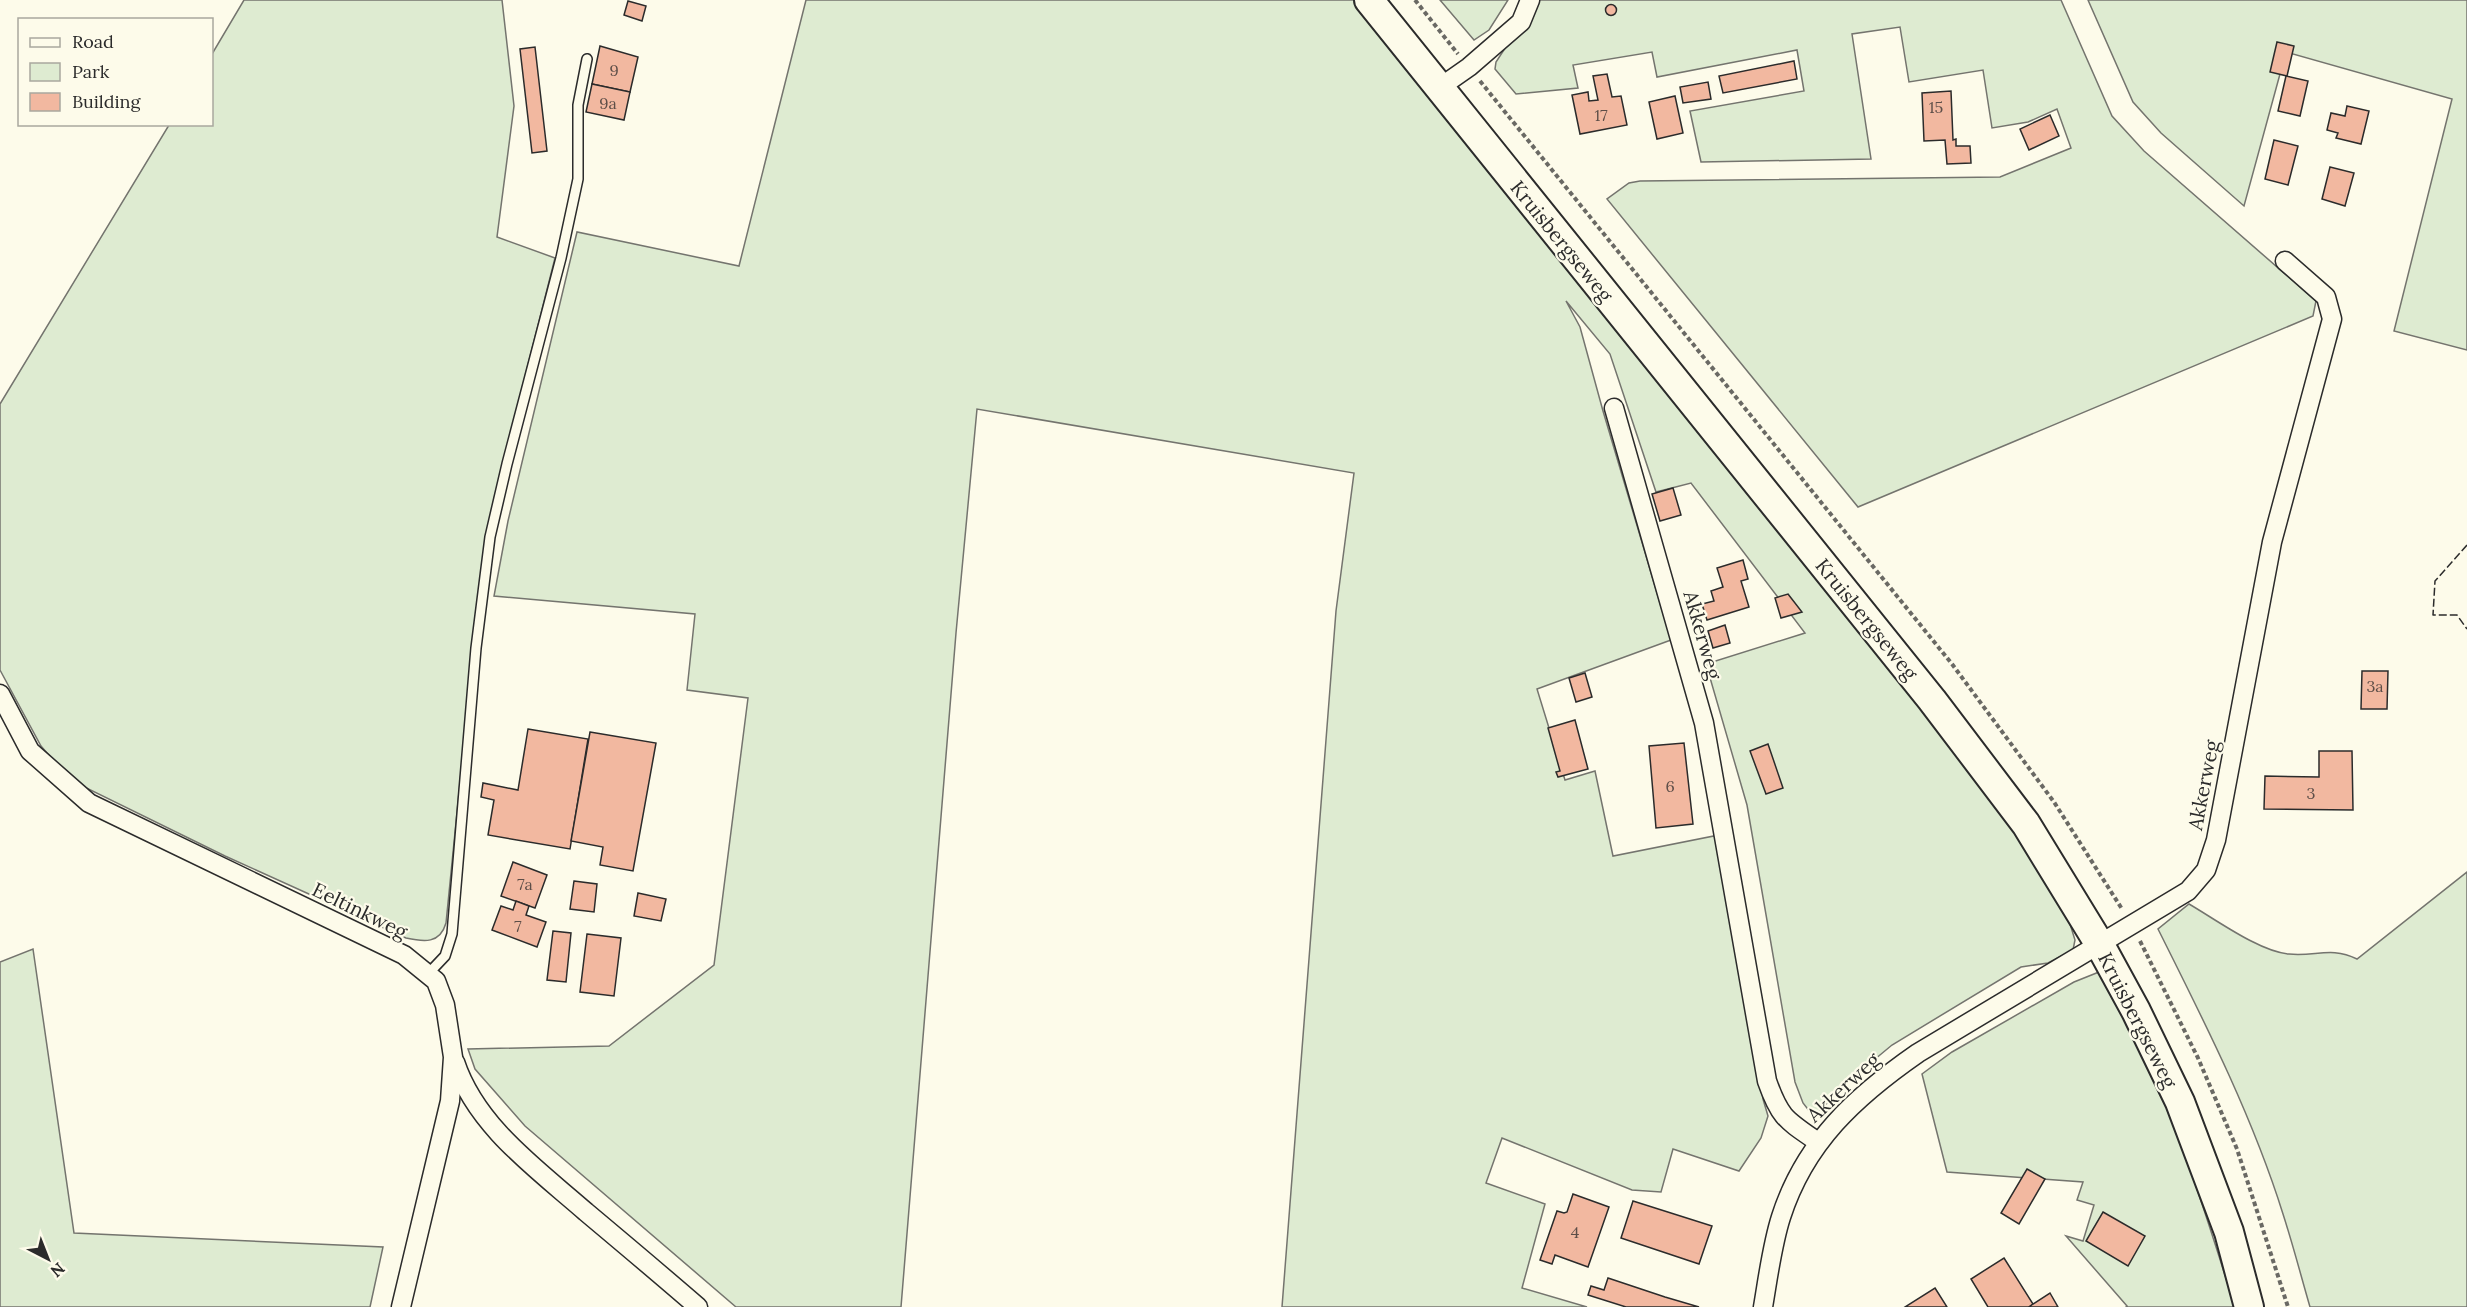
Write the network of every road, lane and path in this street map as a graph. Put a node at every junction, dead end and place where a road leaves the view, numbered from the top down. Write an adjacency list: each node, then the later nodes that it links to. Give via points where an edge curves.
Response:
1 (1369, 0): 4 (main road, Kruisbergseweg)
2 (1530, 0): 4 (street, via 1521,22)
3 (587, 59): 9 (lane, via 578,105 578,179 490,537 476,648 452,934 445,956)
4 (1439, 88): 8 (main road, Kruisbergseweg, via 1932,700 2025,824)
5 (2285, 261): 8 (street, Akkerweg, via 2326,297 2332,319 2272,542 2216,840 2206,870 2188,891)
6 (1614, 408): 11 (street, Akkerweg, via 1704,723 1767,1081 1776,1107 1789,1122)
7 (0, 694): 9 (street, Eeltinkweg, via 30,751 89,803 404,955)
8 (2100, 945): 11 (street, Akkerweg, via 1881,1078); 15 (main road, Kruisbergseweg, via 2180,1102 2229,1232)
9 (427, 975): 10 (street, Eeltinkweg, via 436,981 445,1005)
10 (453, 1057): 12 (street, Eeltinkweg, via 450,1101); 13 (street, via 460,1079 496,1131)
11 (1818, 1142): 14 (street, Akkerweg, via 1781,1218)
12 (401, 1307)
13 (698, 1307)
14 (1763, 1307)
15 (2249, 1307)

